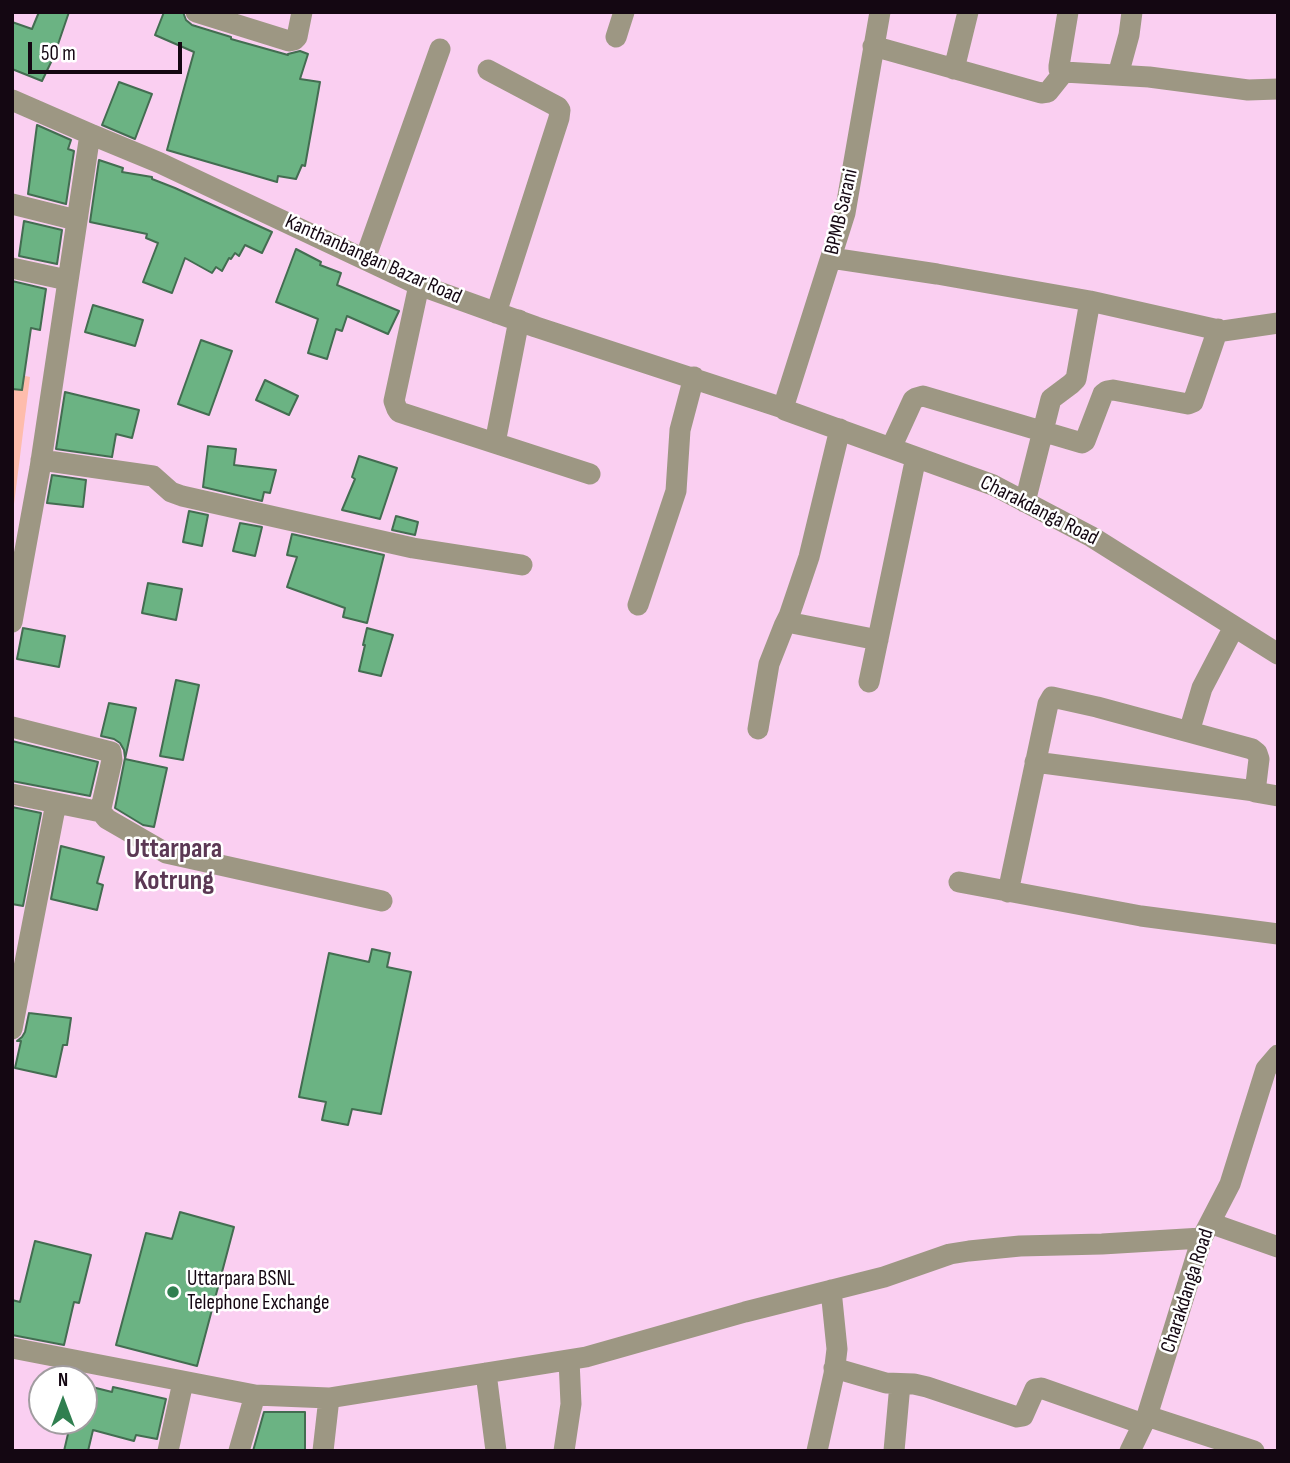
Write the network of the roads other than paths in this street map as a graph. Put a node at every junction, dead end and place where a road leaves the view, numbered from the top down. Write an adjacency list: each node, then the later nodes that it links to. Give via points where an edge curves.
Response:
1 (196, 12): 2 (street, via 289,41 296,37)
2 (302, 12)
3 (624, 12): 8 (street)
4 (880, 12): 9 (street, BPMB Sarani)
5 (968, 12): 11 (street)
6 (1068, 12): 13 (street, via 1059,66)
7 (1132, 12): 14 (street)
8 (616, 37)
9 (873, 46): 11 (street); 20 (street, BPMB Sarani, via 845,213)
10 (440, 50): 21 (street)
11 (954, 69): 13 (street, via 1041,93 1048,92)
12 (488, 70): 26 (street, via 560,110)
13 (1064, 72): 14 (street)
14 (1118, 75): 15 (street, via 1248,90)
15 (1278, 89)
16 (12, 100): 17 (street, Kanthanbangan Bazar Road)
17 (90, 134): 19 (street); 21 (street, Kanthanbangan Bazar Road)
18 (12, 204): 19 (street)
19 (76, 220): 23 (street)
20 (831, 258): 25 (street); 31 (street, BPMB Sarani)
21 (365, 260): 24 (street, Kanthanbangan Bazar Road)
22 (12, 268): 23 (street)
23 (67, 280): 37 (street)
24 (419, 285): 26 (street, Kanthanbangan Bazar Road); 34 (street, via 395,406 399,412)
25 (1090, 301): 29 (street); 33 (street, via 1076,379 1052,397)
26 (496, 313): 28 (street, Kanthanbangan Bazar Road)
27 (1277, 319): 29 (street)
28 (519, 320): 30 (street, Kanthanbangan Bazar Road); 34 (street)
29 (1218, 329): 33 (street, via 1190,404 1110,390 1103,394 1082,443)
30 (694, 377): 31 (street, Kanthanbangan Bazar Road); 41 (street, via 681,425 676,491)
31 (783, 407): 32 (street, Charakdanga Road)
32 (840, 429): 35 (street, Charakdanga Road); 43 (street, via 809,557)
33 (1042, 433): 35 (street, via 923,396 913,400); 39 (street)
34 (495, 443): 38 (street)
35 (891, 448): 36 (street, Charakdanga Road)
36 (916, 457): 39 (street, Charakdanga Road, via 993,485); 45 (street)
37 (41, 460): 40 (street, via 153,476 182,496 413,548); 42 (street)
38 (590, 474)
39 (1025, 502): 44 (street, Charakdanga Road, via 1092,537)
40 (522, 565)
41 (638, 605)
42 (12, 622)
43 (786, 622): 45 (street); 49 (street, via 769,664)
44 (1234, 627): 46 (street, Charakdanga Road); 50 (street, via 1202,688)
45 (878, 640): 47 (street)
46 (1278, 654)
47 (869, 682)
48 (12, 727): 56 (street, via 111,751)
49 (758, 729)
50 (1189, 732): 51 (street, via 1052,697); 52 (street, via 1254,751 1259,759)
51 (1035, 762): 52 (street); 58 (street)
52 (1255, 790): 54 (street)
53 (12, 794): 55 (street)
54 (1278, 796)
55 (56, 803): 56 (street); 61 (street)
56 (101, 812): 59 (street, via 172,855)
57 (959, 882): 58 (street)
58 (1008, 892): 60 (street)
59 (382, 901)
60 (1278, 934)
61 (12, 1029)
62 (1278, 1055): 63 (street, Charakdanga Road, via 1266,1069 1230,1184)
63 (1206, 1230): 64 (street); 65 (street, via 1102,1244 950,1254 884,1278); 74 (street, Charakdanga Road)
64 (1278, 1247)
65 (831, 1290): 67 (street); 68 (street, via 837,1349)
66 (12, 1348): 70 (street)
67 (569, 1360): 69 (street); 79 (street, via 571,1404)
68 (834, 1368): 71 (street); 80 (street)
69 (486, 1373): 73 (street); 78 (street)
70 (183, 1382): 72 (street); 75 (street)
71 (900, 1384): 74 (street, via 927,1387 1017,1417 1023,1416 1035,1389 1041,1388); 81 (street)
72 (255, 1395): 73 (street); 76 (street)
73 (329, 1398): 77 (street)
74 (1145, 1420): 82 (street, Charakdanga Road); 83 (street)
75 (168, 1451)
76 (239, 1451)
77 (323, 1451)
78 (496, 1451)
79 (564, 1451)
80 (817, 1451)
81 (894, 1451)
82 (1130, 1451)
83 (1254, 1451)

